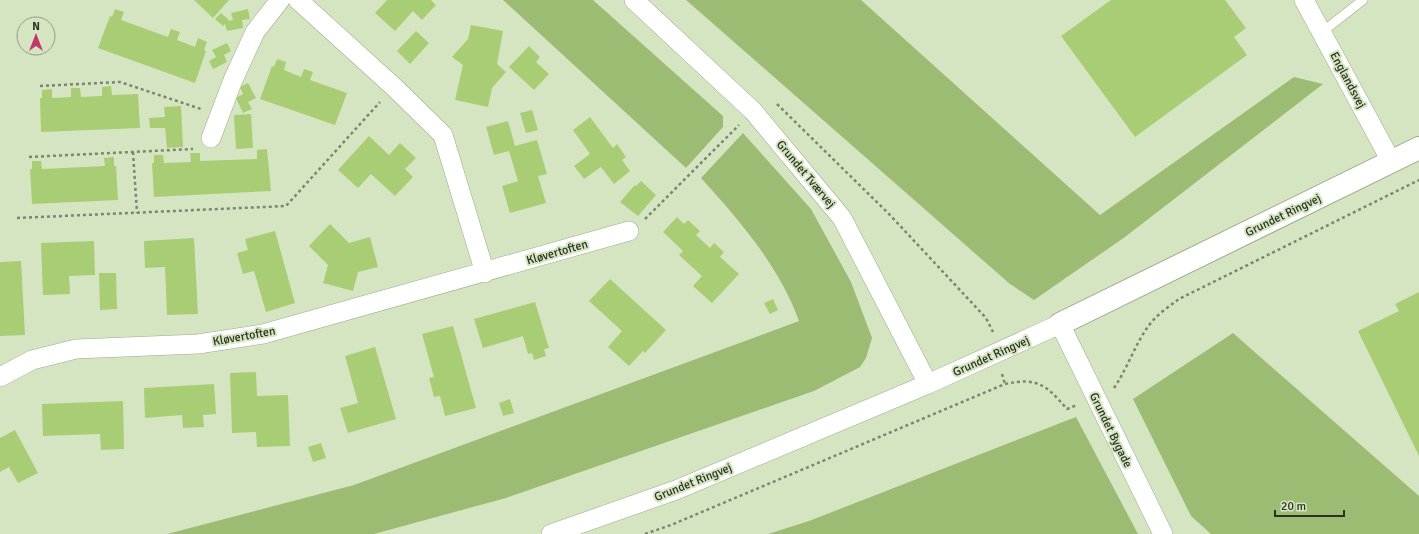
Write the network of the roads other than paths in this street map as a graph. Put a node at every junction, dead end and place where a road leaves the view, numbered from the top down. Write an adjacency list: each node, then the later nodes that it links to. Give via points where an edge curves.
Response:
1 (280, 0): 7 (street, via 255,32)
2 (298, 0): 11 (street, via 443,135)
3 (634, 0): 14 (street, Grundet Tværvej, via 753,111 842,218)
4 (1304, 0): 6 (street, Englandsvej)
5 (1363, 0): 6 (lane)
6 (1322, 32): 9 (street, Englandsvej)
7 (210, 138)
8 (1419, 148): 9 (street, Grundet Ringvej)
9 (1391, 161): 12 (street, Grundet Ringvej)
10 (629, 231): 11 (street, Kløvertoften)
11 (485, 273): 13 (street, Kløvertoften, via 263,334 198,344 76,349 32,360)
12 (1060, 324): 14 (street, Grundet Ringvej); 16 (street, Grundet Bygade)
13 (0, 377)
14 (928, 384): 15 (street, Grundet Ringvej, via 676,490)
15 (551, 534)
16 (1163, 534)

